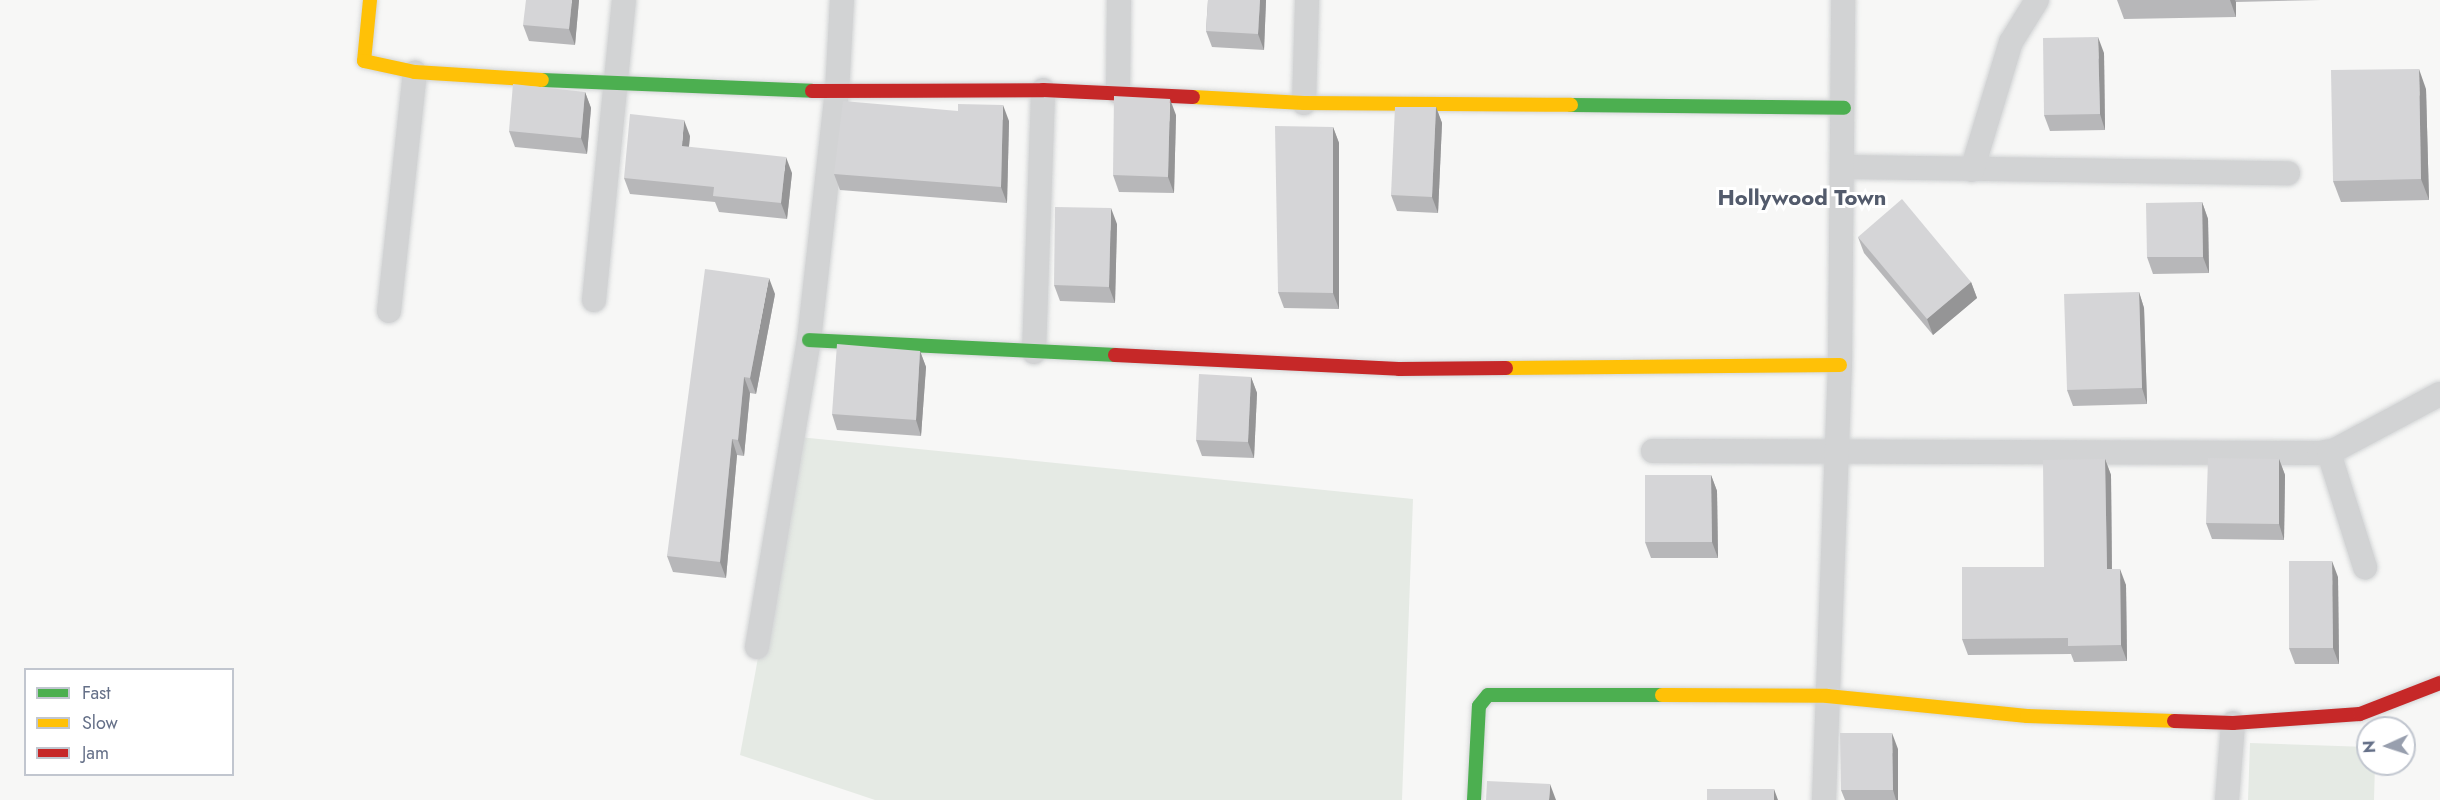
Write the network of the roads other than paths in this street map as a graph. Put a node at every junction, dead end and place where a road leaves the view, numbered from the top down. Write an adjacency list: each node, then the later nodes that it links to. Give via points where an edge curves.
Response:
1 (370, 0): 8 (street, via 364,61)
2 (624, 0): 9 (street)
3 (842, 0): 11 (street)
4 (1119, 0): 12 (street)
5 (1307, 0): 13 (street)
6 (1843, 0): 14 (street)
7 (2037, 0): 16 (street, via 2011,42)
8 (415, 72): 9 (street); 19 (street)
9 (618, 85): 11 (street); 18 (street)
10 (1043, 90): 11 (street); 12 (street); 21 (street)
11 (837, 92): 20 (street)
12 (1118, 92): 13 (street)
13 (1304, 103): 14 (street)
14 (1844, 108): 15 (street)
15 (1843, 167): 16 (street); 22 (street)
16 (1972, 170): 17 (street)
17 (2288, 173)
18 (594, 300)
19 (389, 311)
20 (809, 340): 21 (street); 28 (street)
21 (1034, 352): 22 (street, via 1399,369)
22 (1840, 365): 25 (street)
23 (2440, 394): 26 (street)
24 (1653, 451): 25 (street)
25 (1836, 451): 26 (street); 30 (street)
26 (2329, 453): 27 (street)
27 (2365, 567)
28 (757, 647)
29 (2440, 683): 31 (street, via 2360,714)
30 (1827, 696): 31 (street, via 2027,716); 32 (street, via 1488,695 1478,714); 33 (street)
31 (2233, 723): 34 (street)
32 (1474, 800)
33 (1824, 800)
34 (2227, 800)

